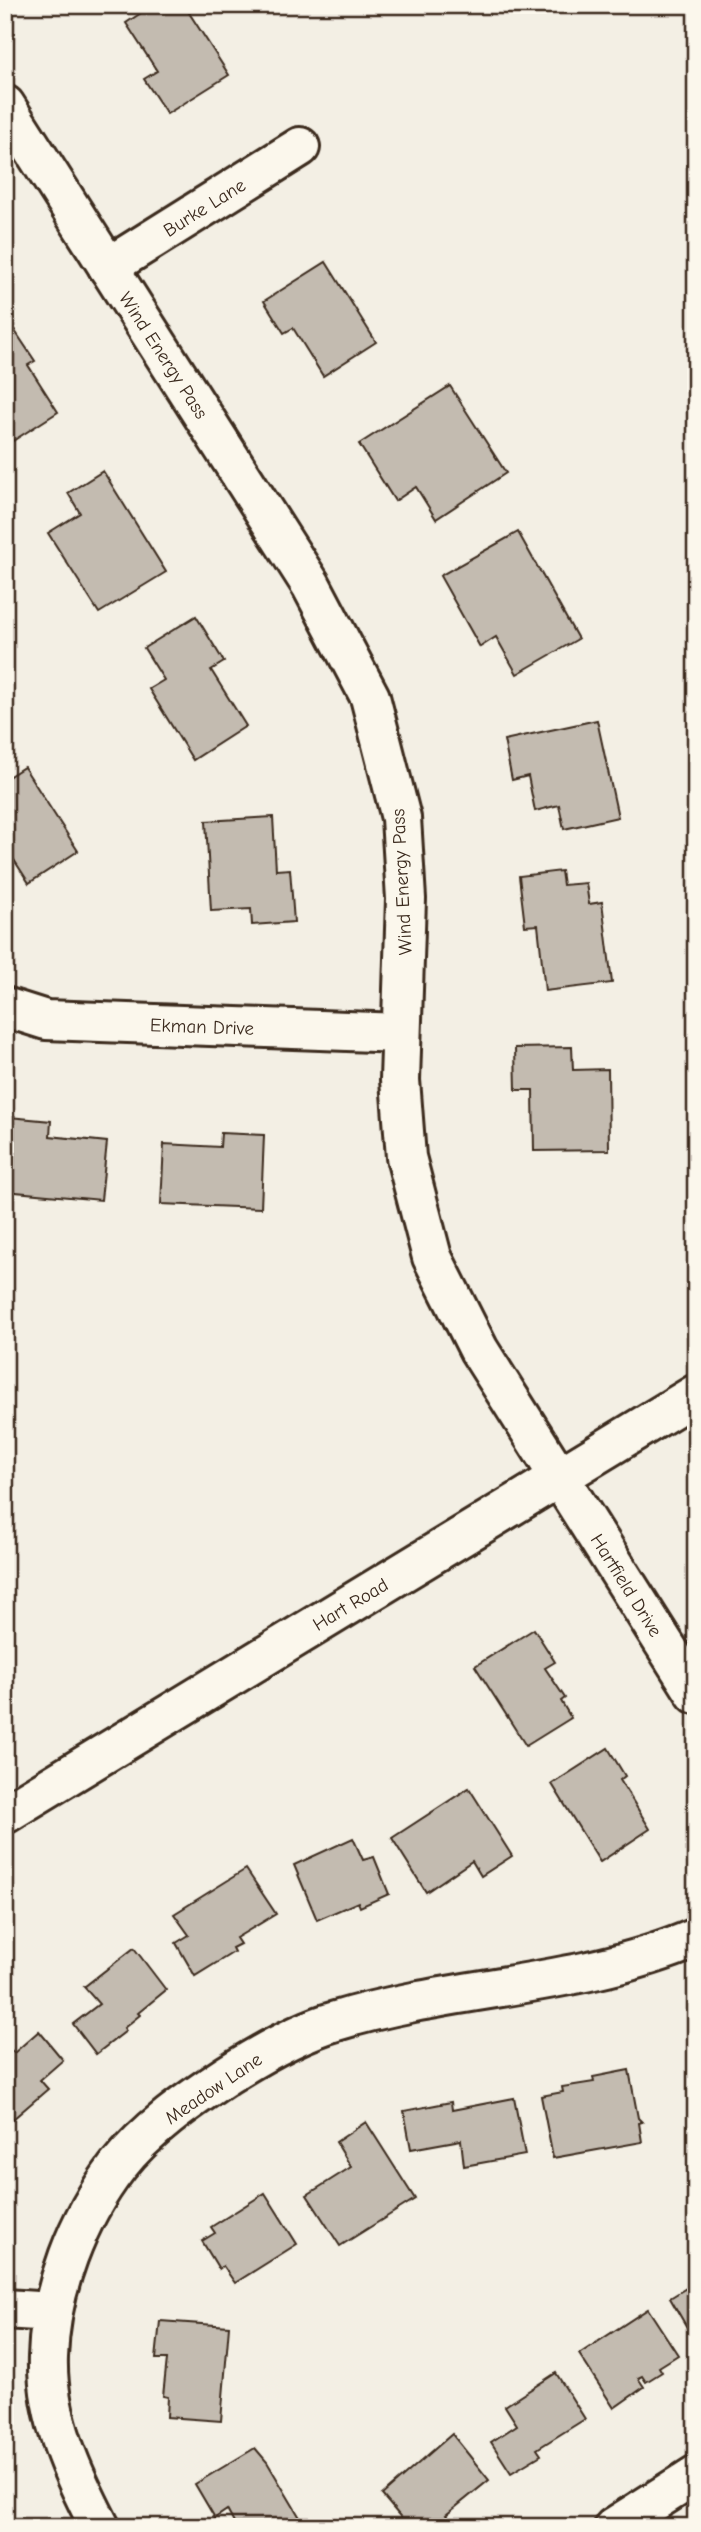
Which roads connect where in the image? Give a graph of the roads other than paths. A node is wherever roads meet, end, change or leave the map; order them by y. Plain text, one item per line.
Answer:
1 (5, 105) edge
2 (300, 147) dead end
3 (108, 267) junction
4 (5, 1007) edge
5 (401, 1033) junction
6 (696, 1394) edge
7 (558, 1476) junction
8 (696, 1694) edge
9 (5, 1814) edge
10 (696, 1938) edge
11 (5, 2309) edge
12 (52, 2312) junction
13 (696, 2475) edge
14 (100, 2527) edge
15 (614, 2527) edge

1 - 3 street, Wind Energy Pass
2 - 3 street, Burke Lane
3 - 5 street, Wind Energy Pass
4 - 5 street, Ekman Drive
5 - 7 street, Wind Energy Pass
6 - 7 street, Hart Road
7 - 8 street, Hartfield Drive
7 - 9 street, Hart Road
10 - 12 street, Meadow Lane
11 - 12 street
12 - 14 street, Meadow Lane
13 - 15 street

